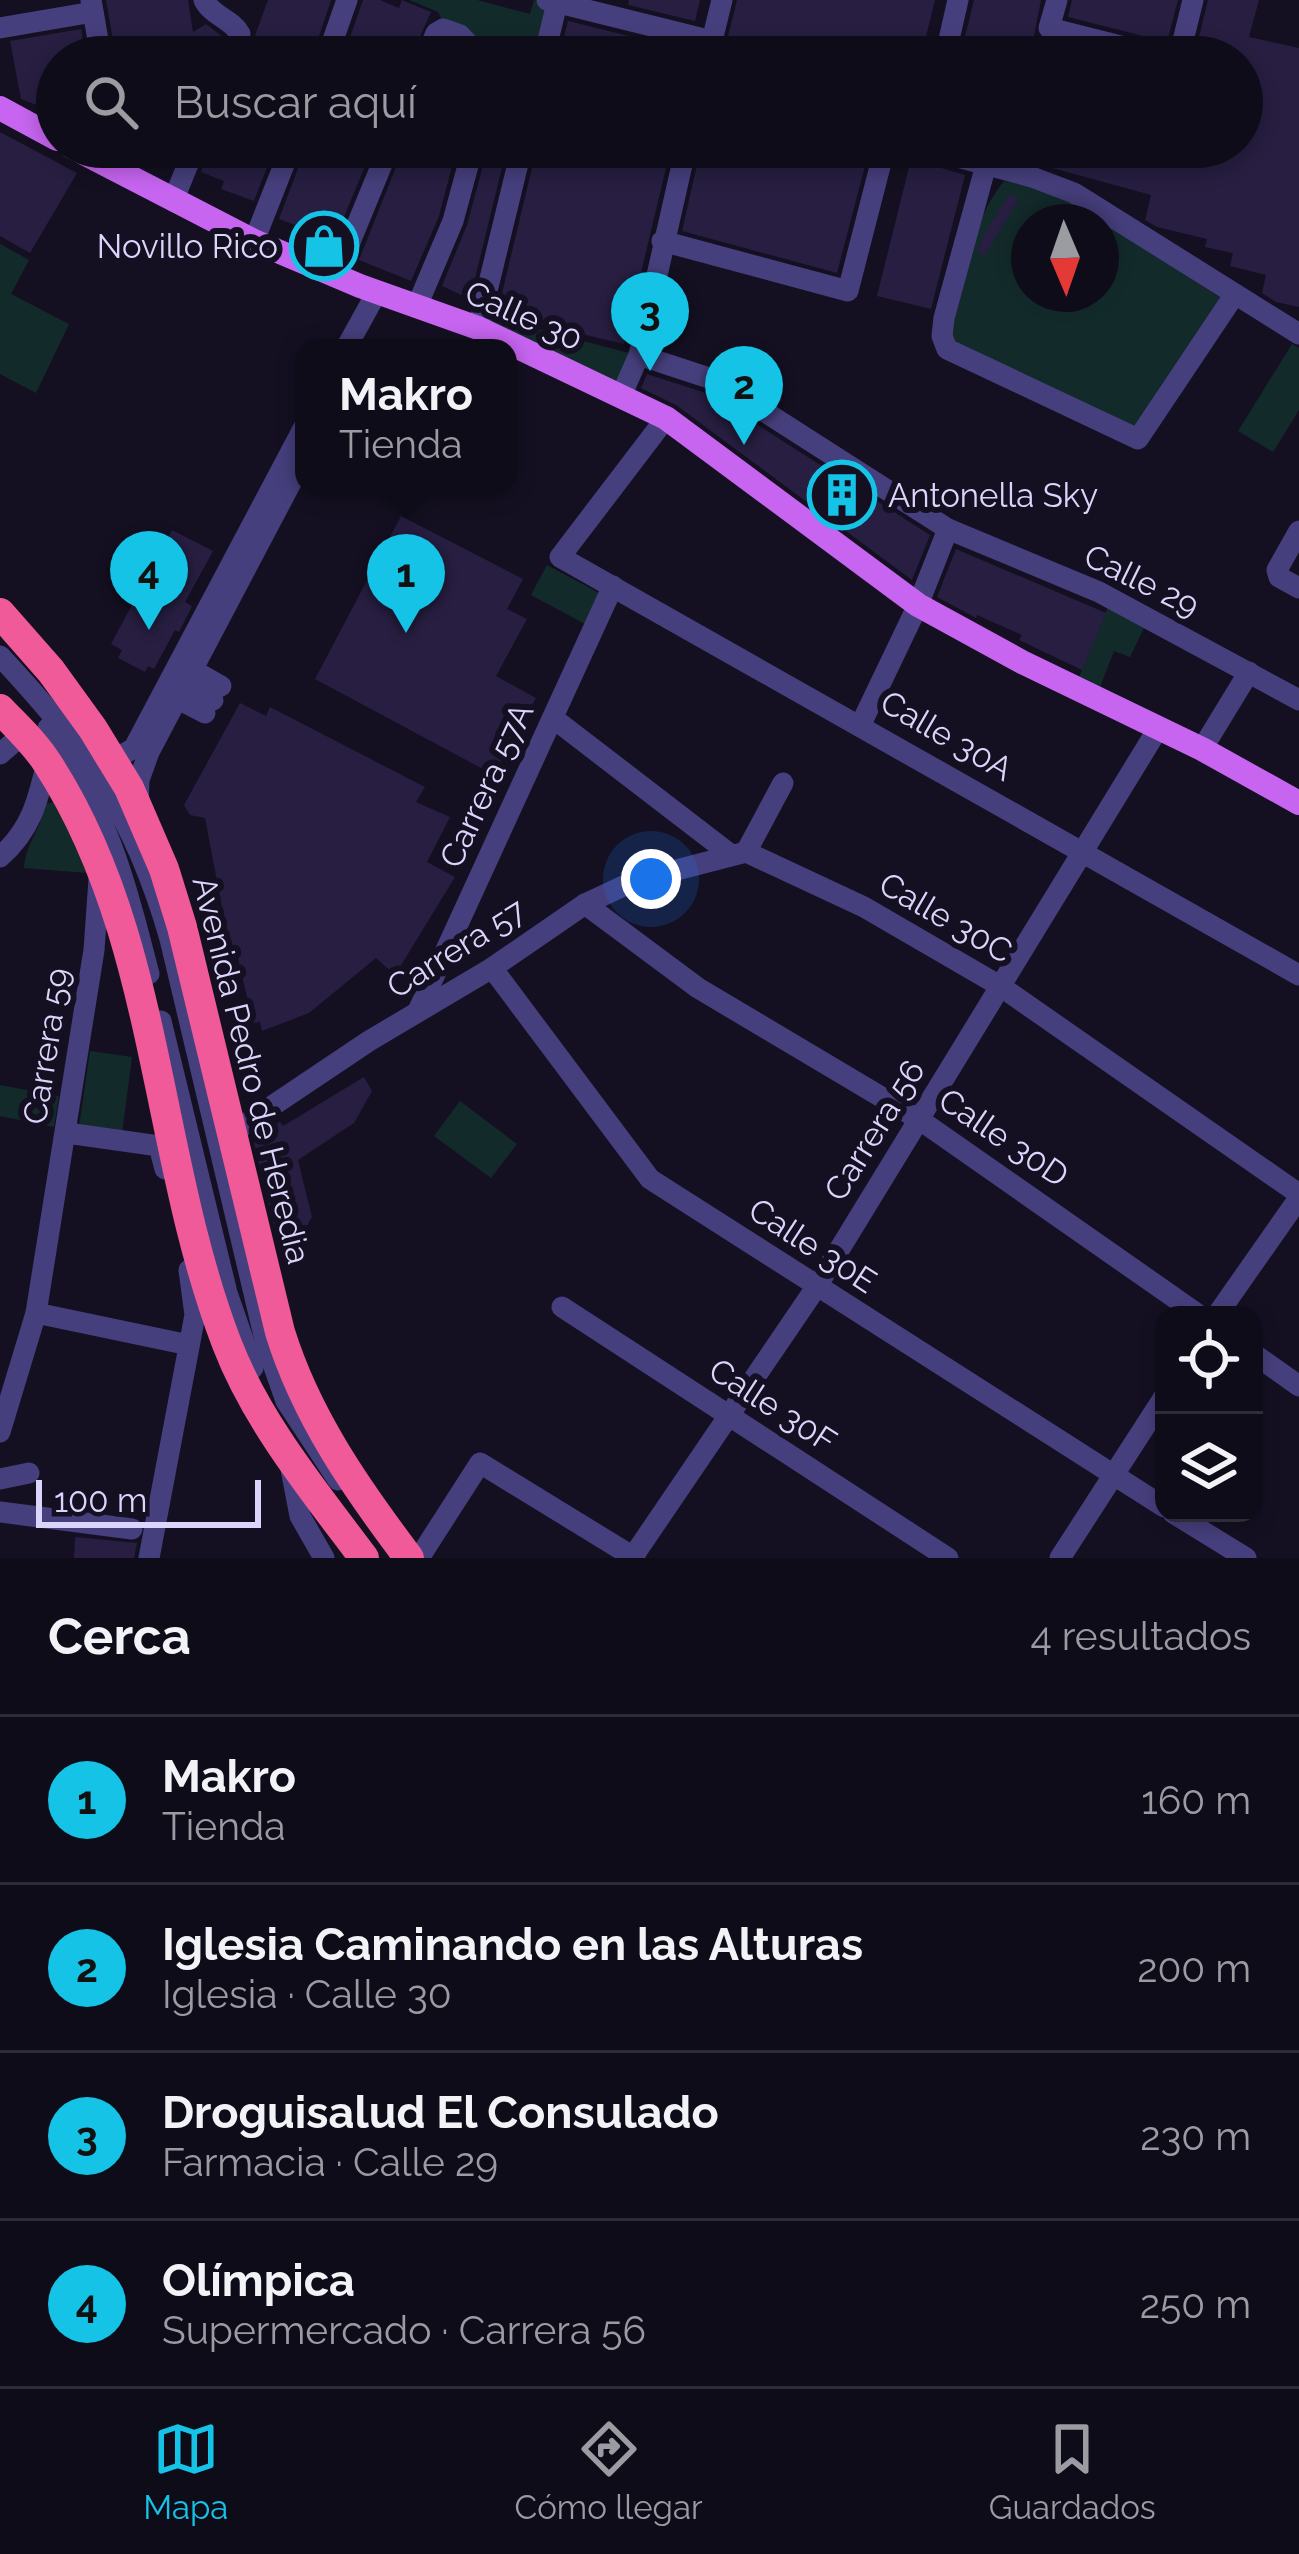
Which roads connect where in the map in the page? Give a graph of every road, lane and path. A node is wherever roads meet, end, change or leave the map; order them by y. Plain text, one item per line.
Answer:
1 (204, 0) edge
2 (347, 0) edge
3 (722, 0) edge
4 (958, 0) edge
5 (1057, 0) edge
6 (1193, 0) edge
7 (552, 2) edge
8 (93, 6) edge
9 (0, 28) edge
10 (97, 36) edge
11 (240, 36) edge
12 (334, 36) edge
13 (435, 36) edge
14 (461, 36) edge
15 (547, 36) edge
16 (666, 36) edge
17 (713, 36) edge
18 (950, 36) edge
19 (1081, 36) edge
20 (1184, 36) edge
21 (0, 108) edge
22 (36, 128) edge
23 (128, 168) edge
24 (186, 168) edge
25 (283, 168) edge
26 (381, 168) edge
27 (467, 168) edge
28 (517, 168) edge
29 (681, 168) edge
30 (880, 168) edge
31 (985, 168) edge
32 (997, 168) edge
33 (173, 201) junction
34 (254, 241) junction
35 (662, 241) junction
36 (337, 276) junction
37 (383, 294) junction
38 (1234, 294) junction
39 (418, 306) junction
40 (478, 328) junction
41 (1299, 334) edge
42 (352, 339) edge
43 (366, 339) edge
44 (501, 339) edge
45 (517, 347) edge
46 (639, 355) junction
47 (621, 396) junction
48 (666, 418) junction
49 (295, 444) edge
50 (295, 475) edge
51 (948, 529) junction
52 (1299, 531) edge
53 (1289, 583) edge
54 (614, 586) junction
55 (918, 605) junction
56 (0, 613) edge
57 (1249, 672) junction
58 (185, 685) junction
59 (8, 696) edge
60 (1299, 700) edge
61 (553, 718) junction
62 (861, 724) junction
63 (1160, 727) junction
64 (1202, 749) junction
65 (110, 757) junction
66 (783, 783) dead end
67 (51, 795) junction
68 (1299, 803) edge
69 (138, 806) junction
70 (1086, 852) junction
71 (738, 853) junction
72 (0, 857) edge
73 (100, 862) junction
74 (585, 904) junction
75 (124, 937) junction
76 (94, 950) junction
77 (492, 968) junction
78 (1299, 975) edge
79 (1000, 986) junction
80 (418, 1011) junction
81 (920, 1120) junction
82 (67, 1133) junction
83 (232, 1133) junction
84 (1299, 1196) edge
85 (817, 1286) junction
86 (1186, 1306) edge
87 (1223, 1306) edge
88 (562, 1307) dead end
89 (36, 1313) junction
90 (189, 1345) junction
91 (1263, 1360) edge
92 (1299, 1386) edge
93 (1155, 1411) edge
94 (728, 1414) junction
95 (0, 1432) edge
96 (287, 1451) junction
97 (29, 1473) dead end
98 (1113, 1476) junction
99 (0, 1479) edge
100 (1155, 1502) edge
101 (0, 1512) edge
102 (1188, 1522) edge
103 (131, 1529) dead end
104 (149, 1558) edge
105 (324, 1558) edge
106 (364, 1558) edge
107 (379, 1558) edge
108 (395, 1558) edge
109 (409, 1558) edge
110 (419, 1558) edge
111 (633, 1558) edge
112 (948, 1558) edge
113 (1060, 1558) edge
114 (1246, 1558) edge

1 - 11 street
2 - 12 street
3 - 17 street
4 - 18 street
5 - 19 street
6 - 20 street
7 - 15 street
7 - 16 street
8 - 9 street
8 - 10 street
13 - 14 street
21 - 22 main road
23 - 33 main road, Calle 30
24 - 33 street
25 - 34 street
26 - 36 street
27 - 39 street
28 - 40 street
29 - 35 street
30 - 35 street
31 - 38 street
32 - 38 street
33 - 34 main road, Calle 30
34 - 36 main road, Calle 30
35 - 46 street
36 - 37 main road, Calle 30
37 - 39 main road, Calle 30
37 - 42 street
37 - 43 street
38 - 41 street
39 - 40 main road, Calle 30
40 - 44 main road, Calle 30
45 - 47 main road, Calle 30
46 - 47 street
46 - 51 street, Calle 29
47 - 48 main road, Calle 30
48 - 54 street, Calle 30A
48 - 55 main road, Calle 30
49 - 65 street
50 - 58 street
51 - 55 street
51 - 57 street, Calle 29
52 - 53 street
54 - 61 street, Carrera 57A
54 - 62 street, Calle 30A
55 - 62 street
55 - 63 main road, Calle 30
56 - 59 highway, Avenida Pedro de Heredia
57 - 60 street, Calle 29
57 - 64 street
58 - 58 street
58 - 69 street
59 - 65 highway, Avenida Pedro de Heredia
59 - 67 highway, Avenida Pedro de Heredia
59 - 107 street
59 - 108 street
61 - 71 street, Calle 30C
61 - 80 street, Carrera 57A
62 - 70 street, Calle 30A
63 - 64 main road, Calle 30
63 - 70 street, Carrera 56
64 - 68 main road, Calle 30
65 - 69 highway, Avenida Pedro de Heredia
66 - 71 street
67 - 72 street
67 - 73 highway, Avenida Pedro de Heredia
69 - 83 highway, Avenida Pedro de Heredia
70 - 78 street, Calle 30A
70 - 79 street, Carrera 56
71 - 74 street, Carrera 57
71 - 79 street, Calle 30C
73 - 75 highway, Avenida Pedro de Heredia
73 - 76 street, Carrera 59
74 - 77 street, Carrera 57
74 - 81 street, Calle 30D
75 - 76 street, Carrera 59
75 - 96 highway, Avenida Pedro de Heredia
76 - 82 street, Carrera 59
77 - 80 street, Carrera 57
77 - 85 street, Calle 30E
79 - 81 street, Carrera 56
79 - 84 street, Calle 30C
80 - 83 street, Carrera 57
81 - 85 street, Carrera 56
81 - 86 street, Calle 30D
82 - 89 street, Carrera 59
82 - 90 street
83 - 109 highway, Avenida Pedro de Heredia
84 - 87 street
85 - 94 street, Carrera 56
85 - 98 street, Calle 30E
88 - 94 street, Calle 30F
89 - 90 street
89 - 95 street, Carrera 59
90 - 104 street
91 - 92 street
93 - 98 street
94 - 111 street, Carrera 56
94 - 112 street, Calle 30F
96 - 105 street
96 - 106 highway, Avenida Pedro de Heredia
97 - 99 street
98 - 100 street, Calle 30E
98 - 113 street
101 - 103 street
102 - 114 street
110 - 111 street

